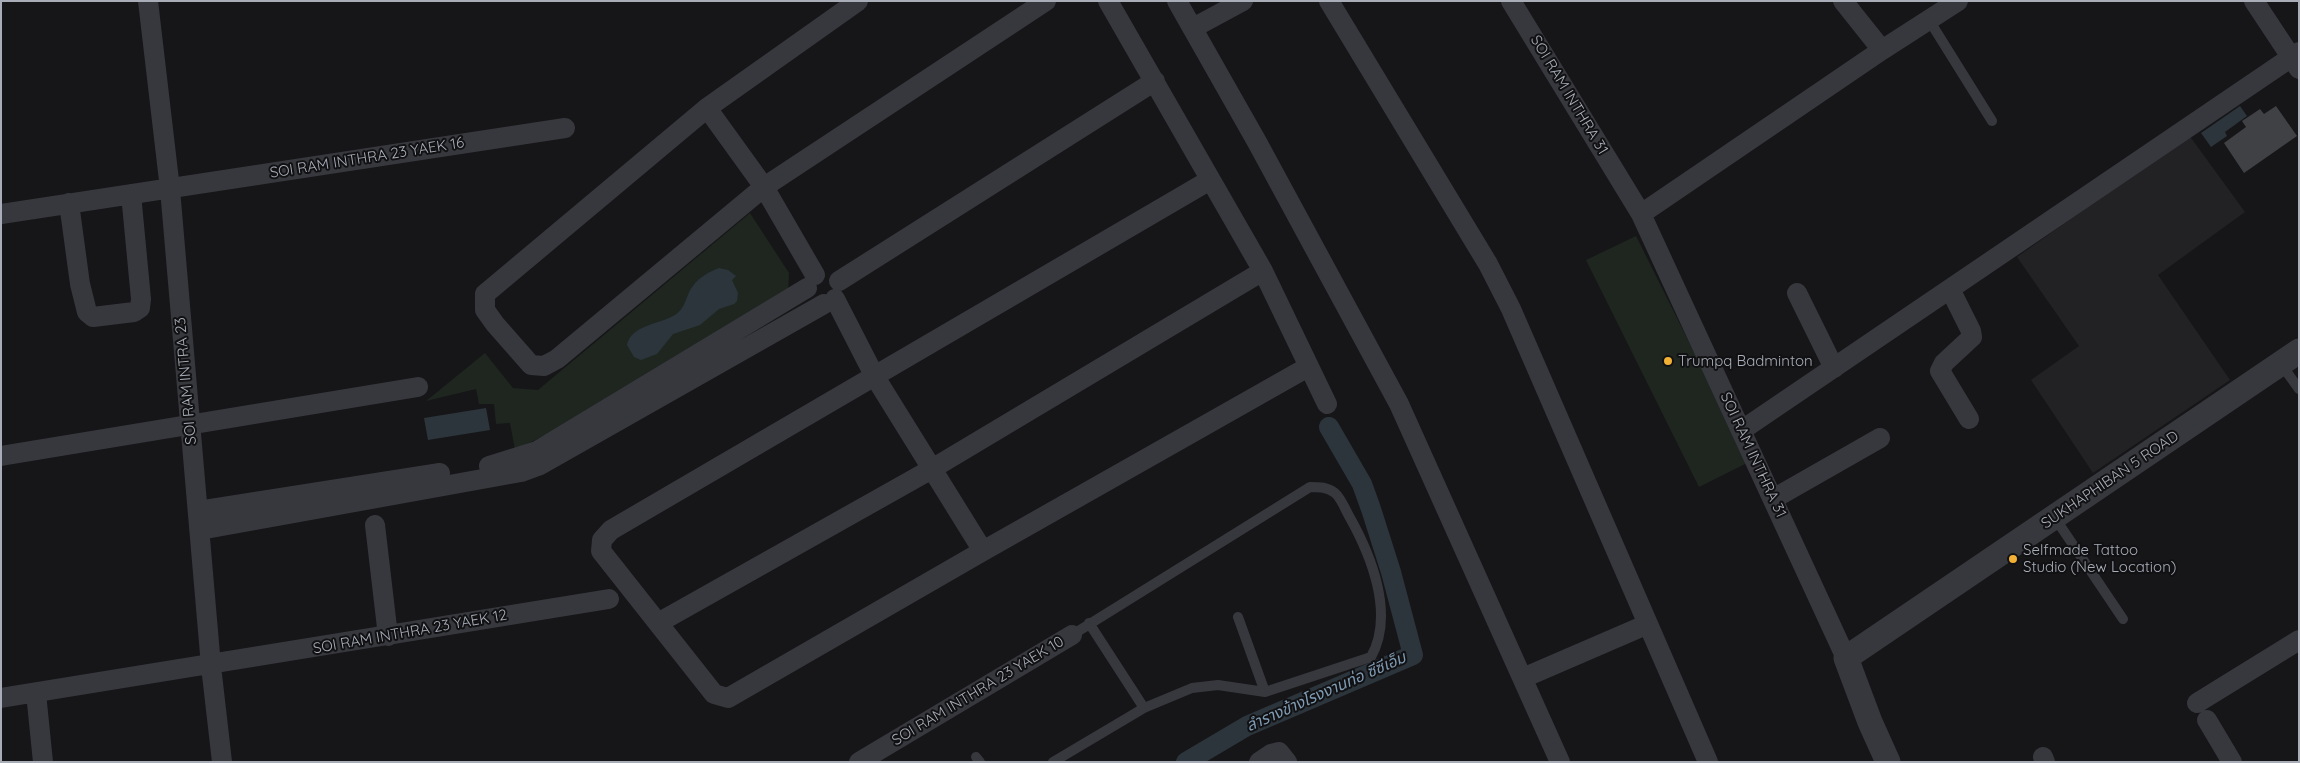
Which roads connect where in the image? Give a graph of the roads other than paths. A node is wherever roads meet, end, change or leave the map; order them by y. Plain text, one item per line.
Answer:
1 (148, 1) edge
2 (858, 1) edge
3 (1046, 1) edge
4 (1108, 1) edge
5 (1176, 1) edge
6 (1243, 1) edge
7 (1329, 1) edge
8 (1843, 1) edge
9 (1958, 1) edge
10 (2254, 1) edge
11 (1519, 4) edge
12 (1929, 20) junction
13 (1193, 28) junction
14 (1882, 50) junction
15 (2296, 59) edge
16 (1155, 81) junction
17 (707, 108) junction
18 (1992, 120) dead end
19 (565, 128) dead end
20 (1210, 180) junction
21 (764, 187) junction
22 (170, 189) junction
23 (131, 194) junction
24 (70, 202) junction
25 (1, 214) edge
26 (1641, 214) junction
27 (1263, 271) junction
28 (811, 282) junction
29 (1950, 289) junction
30 (1797, 294) dead end
31 (833, 295) junction
32 (2290, 357) edge
33 (1308, 367) junction
34 (1834, 368) junction
35 (875, 377) junction
36 (418, 387) dead end
37 (2299, 389) edge
38 (1327, 404) dead end
39 (1969, 418) dead end
40 (190, 425) junction
41 (1742, 430) junction
42 (1880, 438) dead end
43 (1, 456) edge
44 (930, 470) junction
45 (1773, 499) junction
46 (2055, 518) junction
47 (199, 520) junction
48 (375, 525) dead end
49 (983, 551) junction
50 (609, 599) dead end
51 (1238, 618) dead end
52 (2123, 619) dead end
53 (658, 623) junction
54 (1089, 623) junction
55 (1648, 624) junction
56 (1072, 635) joint
57 (388, 636) junction
58 (2299, 640) edge
59 (1846, 658) junction
60 (211, 666) junction
61 (1523, 678) junction
62 (1265, 692) junction
63 (36, 693) junction
64 (1, 698) edge
65 (1144, 708) junction
66 (2225, 759) edge
67 (43, 762) edge
68 (222, 762) edge
69 (859, 762) edge
70 (1053, 762) edge
71 (1259, 762) edge
72 (1287, 762) edge
73 (1560, 762) edge
74 (1708, 762) edge
75 (1888, 762) edge

1 - 22 street, SOI RAM INTRA 23
2 - 17 street
3 - 21 street
4 - 16 street
5 - 13 street
6 - 13 street
7 - 55 street
8 - 14 street
9 - 12 street
10 - 15 street
11 - 26 street, SOI RAM INTHRA 31
12 - 14 street
12 - 18 lane
13 - 61 street
14 - 26 street
15 - 29 street
16 - 20 street
16 - 31 street
17 - 21 street
17 - 21 street
19 - 22 street, SOI RAM INTHRA 23 YAEK 16
20 - 27 street
20 - 35 street
21 - 28 street
22 - 23 street, SOI RAM INTHRA 23 YAEK 16
22 - 40 street, SOI RAM INTRA 23
23 - 24 street, SOI RAM INTHRA 23 YAEK 16
23 - 24 street
24 - 25 street, SOI RAM INTHRA 23 YAEK 16
26 - 41 street, SOI RAM INTHRA 31
27 - 33 street
27 - 44 street
28 - 31 street
28 - 31 street
28 - 47 street
29 - 34 street
29 - 39 street
30 - 34 street
31 - 35 street
31 - 47 street
32 - 37 lane
32 - 46 street, SUKHAPHIBAN 5 ROAD
33 - 38 street
33 - 49 street
34 - 41 street
35 - 44 street
35 - 53 street
36 - 40 street
40 - 43 street
40 - 47 street, SOI RAM INTRA 23
41 - 45 street, SOI RAM INTHRA 31
42 - 45 street
44 - 49 street
44 - 53 street
45 - 59 street, SOI RAM INTHRA 31
46 - 52 lane
46 - 59 street, SUKHAPHIBAN 5 ROAD
47 - 60 street, SOI RAM INTRA 23
48 - 57 street
49 - 53 street
50 - 57 street, SOI RAM INTHRA 23 YAEK 12
51 - 62 lane
54 - 56 lane
54 - 62 lane
54 - 65 lane
55 - 61 street
55 - 74 street
56 - 69 street, SOI RAM INTHRA 23 YAEK 10
57 - 60 street, SOI RAM INTHRA 23 YAEK 12
58 - 66 street
59 - 75 street, SOI RAM INTHRA 31
60 - 63 street, SOI RAM INTHRA 23 YAEK 12
60 - 68 street, SOI RAM INTRA 23
61 - 73 street
62 - 65 lane
63 - 64 street, SOI RAM INTHRA 23 YAEK 12
63 - 67 street
65 - 70 lane
71 - 72 street

